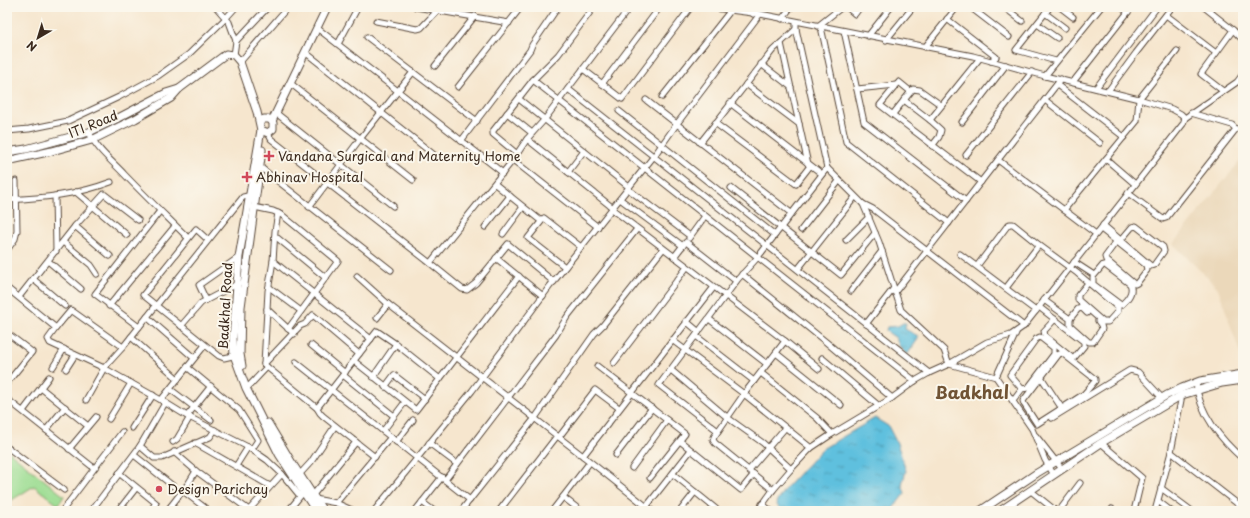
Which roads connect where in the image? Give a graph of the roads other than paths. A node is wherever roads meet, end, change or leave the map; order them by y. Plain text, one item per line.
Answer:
1 (216, 7) edge
2 (236, 7) edge
3 (268, 7) edge
4 (288, 7) edge
5 (327, 7) edge
6 (358, 7) edge
7 (416, 7) edge
8 (522, 7) edge
9 (558, 7) edge
10 (594, 7) edge
11 (630, 7) edge
12 (660, 7) edge
13 (691, 7) edge
14 (707, 7) edge
15 (758, 7) edge
16 (791, 7) edge
17 (842, 7) edge
18 (847, 7) edge
19 (860, 7) edge
20 (891, 7) edge
21 (913, 7) edge
22 (957, 7) edge
23 (970, 7) edge
24 (1004, 7) edge
25 (1050, 7) edge
26 (1060, 7) edge
27 (1101, 7) edge
28 (1121, 7) edge
29 (1132, 7) edge
30 (1157, 7) edge
31 (1172, 7) edge
32 (1204, 7) edge
33 (722, 8) edge
34 (438, 9) edge
35 (731, 10) junction
36 (1128, 12) junction
37 (1045, 13) junction
38 (753, 14) junction
39 (760, 14) junction
40 (1166, 15) junction
41 (476, 16) junction
42 (1073, 17) dead end
43 (226, 18) junction
44 (782, 19) junction
45 (947, 19) junction
46 (1022, 21) dead end
47 (376, 22) dead end
48 (796, 22) junction
49 (509, 23) junction
50 (1037, 24) junction
51 (820, 27) junction
52 (317, 28) junction
53 (1065, 28) dead end
54 (796, 29) junction
55 (1233, 30) junction
56 (844, 31) junction
57 (868, 36) junction
58 (367, 37) dead end
59 (1009, 37) dead end
60 (1057, 38) dead end
61 (886, 40) junction
62 (1243, 40) edge
63 (236, 41) junction
64 (781, 43) junction
65 (338, 44) junction
66 (925, 47) junction
67 (1177, 51) dead end
68 (305, 52) junction
69 (1216, 53) junction
70 (230, 55) junction
71 (980, 58) junction
72 (992, 61) junction
73 (1056, 61) junction
74 (240, 62) junction
75 (761, 64) junction
76 (1006, 65) junction
77 (435, 66) dead end
78 (583, 70) junction
79 (413, 72) junction
80 (1032, 72) junction
81 (1243, 74) edge
82 (1045, 76) junction
83 (1061, 79) junction
84 (533, 80) junction
85 (1073, 82) junction
86 (290, 83) junction
87 (602, 84) junction
88 (746, 84) junction
89 (896, 85) junction
90 (1057, 85) junction
91 (458, 87) dead end
92 (791, 87) junction
93 (1096, 88) junction
94 (179, 89) junction
95 (568, 89) junction
96 (857, 89) junction
97 (397, 90) junction
98 (910, 91) junction
99 (1108, 91) junction
100 (1223, 91) junction
101 (662, 96) dead end
102 (519, 99) junction
103 (1139, 99) junction
104 (560, 100) junction
105 (646, 100) dead end
106 (904, 100) junction
107 (1045, 100) junction
108 (730, 103) junction
109 (941, 106) junction
110 (619, 111) dead end
111 (380, 112) junction
112 (276, 113) junction
113 (507, 113) junction
114 (1191, 113) junction
115 (893, 114) junction
116 (1184, 118) junction
117 (544, 119) junction
118 (930, 120) junction
119 (272, 121) junction
120 (477, 121) junction
121 (260, 122) junction
122 (962, 122) dead end
123 (715, 123) junction
124 (799, 124) junction
125 (676, 125) junction
126 (7, 132) edge
127 (89, 132) junction
128 (265, 132) junction
129 (532, 133) junction
130 (1124, 137) junction
131 (360, 139) junction
132 (527, 139) junction
133 (92, 140) junction
134 (461, 141) junction
135 (700, 143) junction
136 (1100, 143) dead end
137 (662, 146) junction
138 (932, 146) junction
139 (584, 151) junction
140 (7, 152) edge
141 (433, 154) dead end
142 (517, 154) junction
143 (966, 154) dead end
144 (654, 156) junction
145 (1106, 159) junction
146 (513, 160) junction
147 (998, 160) junction
148 (7, 161) edge
149 (341, 165) junction
150 (809, 165) junction
151 (260, 167) junction
152 (644, 168) junction
153 (827, 168) junction
154 (568, 172) junction
155 (503, 173) junction
156 (822, 174) junction
157 (413, 180) dead end
158 (16, 181) dead end
159 (839, 181) junction
160 (111, 182) dead end
161 (981, 182) junction
162 (327, 184) junction
163 (495, 184) junction
164 (1135, 184) junction
165 (96, 187) junction
166 (628, 188) junction
167 (731, 188) dead end
168 (76, 192) junction
169 (1128, 193) junction
170 (104, 194) junction
171 (253, 195) junction
172 (55, 196) junction
173 (510, 196) junction
174 (855, 197) junction
175 (17, 199) junction
176 (7, 200) edge
177 (620, 200) junction
178 (966, 201) junction
179 (863, 204) junction
180 (393, 206) dead end
181 (92, 207) junction
182 (254, 207) junction
183 (309, 207) junction
184 (523, 207) junction
185 (612, 208) junction
186 (1064, 210) junction
187 (160, 211) junction
188 (278, 213) junction
189 (791, 213) junction
190 (705, 216) junction
191 (869, 217) junction
192 (138, 220) dead end
193 (541, 222) junction
194 (949, 223) junction
195 (76, 226) junction
196 (175, 226) junction
197 (485, 227) dead end
198 (598, 227) junction
199 (780, 227) junction
200 (1102, 227) junction
201 (637, 229) junction
202 (801, 230) dead end
203 (875, 233) junction
204 (503, 234) dead end
205 (1096, 234) junction
206 (127, 235) dead end
207 (775, 235) junction
208 (275, 236) junction
209 (690, 236) junction
210 (188, 238) junction
211 (208, 240) junction
212 (846, 240) dead end
213 (1119, 241) junction
214 (63, 242) junction
215 (684, 244) junction
216 (768, 245) junction
217 (1039, 245) junction
218 (581, 247) junction
219 (663, 249) junction
220 (7, 250) edge
221 (56, 251) junction
222 (927, 251) junction
223 (812, 252) junction
224 (882, 252) junction
225 (960, 254) dead end
226 (110, 256) dead end
227 (239, 257) junction
228 (674, 257) junction
229 (758, 257) junction
230 (496, 258) junction
231 (48, 261) junction
232 (273, 261) junction
233 (1074, 262) junction
234 (430, 263) junction
235 (977, 266) junction
236 (565, 267) junction
237 (687, 267) junction
238 (1069, 268) junction
239 (798, 269) junction
240 (391, 270) dead end
241 (97, 274) dead end
242 (742, 274) junction
243 (1094, 275) junction
244 (357, 276) dead end
245 (519, 276) junction
246 (326, 278) junction
247 (33, 279) junction
248 (245, 280) junction
249 (736, 281) junction
250 (554, 282) junction
251 (238, 283) junction
252 (1088, 283) junction
253 (714, 286) junction
254 (269, 287) junction
255 (7, 288) edge
256 (1006, 288) junction
257 (81, 289) dead end
258 (89, 290) dead end
259 (894, 290) junction
260 (851, 291) dead end
261 (95, 294) junction
262 (314, 294) junction
263 (543, 296) junction
264 (19, 297) junction
265 (726, 297) junction
266 (206, 300) junction
267 (1044, 300) junction
268 (388, 304) junction
269 (156, 305) junction
270 (64, 306) dead end
271 (109, 306) junction
272 (267, 309) junction
273 (1038, 309) junction
274 (301, 311) junction
275 (147, 317) junction
276 (377, 318) dead end
277 (709, 319) junction
278 (1055, 319) junction
279 (1070, 319) junction
280 (686, 321) junction
281 (866, 324) junction
282 (181, 326) junction
283 (1024, 326) junction
284 (139, 327) junction
285 (56, 328) junction
286 (288, 329) junction
287 (1016, 332) junction
288 (7, 333) edge
289 (294, 334) junction
290 (697, 334) junction
291 (131, 337) junction
292 (371, 339) junction
293 (672, 340) junction
294 (785, 341) junction
295 (311, 344) dead end
296 (396, 344) junction
297 (205, 345) junction
298 (123, 347) junction
299 (64, 349) junction
300 (685, 351) junction
301 (776, 353) junction
302 (74, 354) junction
303 (360, 354) junction
304 (237, 355) junction
305 (456, 357) junction
306 (194, 358) junction
307 (822, 358) dead end
308 (354, 361) junction
309 (296, 362) dead end
310 (614, 363) dead end
311 (767, 364) junction
312 (950, 364) junction
313 (266, 365) junction
314 (597, 366) dead end
315 (53, 367) dead end
316 (187, 367) junction
317 (104, 368) junction
318 (66, 369) dead end
319 (819, 369) dead end
320 (671, 370) junction
321 (760, 373) junction
322 (929, 373) junction
323 (344, 374) junction
324 (1243, 374) edge
325 (49, 377) dead end
326 (373, 377) junction
327 (482, 377) junction
328 (996, 377) junction
329 (1041, 377) junction
330 (178, 379) junction
331 (440, 379) junction
332 (1243, 380) edge
333 (754, 381) junction
334 (915, 382) junction
335 (7, 383) edge
336 (131, 383) junction
337 (211, 386) junction
338 (249, 386) junction
339 (1196, 386) junction
340 (385, 387) junction
341 (41, 388) junction
342 (170, 389) junction
343 (1022, 389) junction
344 (331, 390) junction
345 (631, 393) junction
346 (744, 394) junction
347 (1182, 395) junction
348 (153, 396) junction
349 (7, 398) edge
350 (508, 398) junction
351 (892, 398) junction
352 (1162, 398) junction
353 (425, 399) junction
354 (86, 400) dead end
355 (163, 401) junction
356 (1013, 401) junction
357 (405, 402) junction
358 (841, 405) dead end
359 (879, 406) junction
360 (65, 407) junction
361 (194, 407) junction
362 (317, 408) junction
363 (619, 408) junction
364 (652, 408) junction
365 (1063, 410) junction
366 (23, 411) junction
367 (394, 416) junction
368 (96, 417) dead end
369 (188, 417) junction
370 (535, 418) junction
371 (728, 418) junction
372 (109, 419) dead end
373 (211, 420) dead end
374 (413, 420) dead end
375 (668, 420) junction
376 (88, 426) junction
377 (335, 426) junction
378 (132, 428) dead end
379 (785, 428) junction
380 (1032, 429) junction
381 (46, 430) junction
382 (215, 430) junction
383 (383, 431) junction
384 (718, 431) junction
385 (122, 432) dead end
386 (832, 434) junction
387 (1035, 435) junction
388 (558, 436) junction
389 (391, 437) junction
390 (680, 441) junction
391 (173, 442) dead end
392 (356, 442) junction
393 (396, 442) junction
394 (195, 443) junction
395 (429, 443) junction
396 (1102, 443) junction
397 (140, 446) junction
398 (7, 447) edge
399 (250, 448) junction
400 (768, 448) junction
401 (811, 448) junction
402 (69, 449) junction
403 (691, 450) junction
404 (174, 452) junction
405 (1171, 452) junction
406 (134, 455) junction
407 (616, 455) dead end
408 (583, 456) junction
409 (375, 457) junction
410 (417, 458) junction
411 (1243, 459) edge
412 (1057, 461) junction
413 (590, 462) junction
414 (457, 464) junction
415 (236, 466) junction
416 (1048, 467) junction
417 (94, 468) junction
418 (632, 468) dead end
419 (791, 469) junction
420 (1062, 469) junction
421 (749, 470) junction
422 (196, 471) junction
423 (119, 473) junction
424 (282, 474) junction
425 (672, 474) junction
426 (754, 474) junction
427 (299, 475) junction
428 (1054, 475) junction
429 (650, 478) dead end
430 (444, 479) junction
431 (1080, 483) dead end
432 (173, 486) dead end
433 (270, 486) junction
434 (136, 488) junction
435 (1161, 488) junction
436 (64, 490) dead end
437 (773, 490) junction
438 (183, 491) junction
439 (1031, 491) junction
440 (303, 492) junction
441 (695, 492) junction
442 (314, 497) junction
443 (563, 497) junction
444 (470, 500) junction
445 (1158, 501) junction
446 (422, 502) junction
447 (336, 503) junction
448 (762, 504) junction
449 (171, 506) junction
450 (646, 507) junction
451 (1243, 508) edge
452 (62, 511) edge
453 (91, 511) edge
454 (118, 511) edge
455 (150, 511) edge
456 (167, 511) edge
457 (177, 511) edge
458 (209, 511) edge
459 (249, 511) edge
460 (288, 511) edge
461 (316, 511) edge
462 (323, 511) edge
463 (354, 511) edge
464 (374, 511) edge
465 (415, 511) edge
466 (434, 511) edge
467 (461, 511) edge
468 (499, 511) edge
469 (552, 511) edge
470 (581, 511) edge
471 (652, 511) edge
472 (680, 511) edge
473 (716, 511) edge
474 (758, 511) edge
475 (771, 511) edge
476 (980, 511) edge
477 (1000, 511) edge
478 (1058, 511) edge
479 (1134, 511) edge
480 (1155, 511) edge
481 (1172, 511) edge
482 (1192, 511) edge

1 - 43 street
2 - 43 street
3 - 63 street
4 - 74 street
5 - 52 street
6 - 65 street
7 - 34 street
8 - 49 street
9 - 120 street
10 - 84 street
11 - 78 street
12 - 87 street
13 - 87 street
14 - 33 street
15 - 38 street
16 - 44 street
17 - 51 street
18 - 19 street
20 - 57 street
21 - 61 street
22 - 45 street
23 - 59 street
24 - 46 street
25 - 37 street
26 - 42 street
27 - 73 street
28 - 36 street
29 - 36 street
30 - 93 street
31 - 40 street
32 - 55 street
33 - 35 street
34 - 41 street
34 - 47 street
35 - 38 street
35 - 101 street
36 - 85 street
37 - 50 street
37 - 53 street
38 - 39 street
39 - 44 street
39 - 125 street
40 - 69 street
40 - 99 street
41 - 49 street
41 - 77 street
43 - 63 street
43 - 126 street
44 - 48 street
45 - 66 street
45 - 72 street
48 - 51 street
48 - 54 street
49 - 91 street
50 - 60 street
50 - 73 street
51 - 56 street
51 - 194 street
52 - 65 street
52 - 68 street
54 - 64 street
54 - 153 street
55 - 62 street
55 - 69 street
56 - 57 street
56 - 96 street
57 - 61 street
58 - 79 street
61 - 66 street
63 - 70 street
64 - 75 street
64 - 92 street
65 - 97 street
66 - 71 street
67 - 103 street
68 - 86 street
68 - 111 street
69 - 100 street
70 - 74 street
70 - 94 street, ITI Road
71 - 72 street
71 - 109 street
72 - 76 street
73 - 82 street
74 - 121 street
75 - 88 street
75 - 92 street
76 - 80 street
76 - 122 street
78 - 87 street
78 - 95 street
79 - 97 street
79 - 120 street
80 - 82 street
80 - 143 street
81 - 100 street
82 - 83 street
83 - 85 street
83 - 90 street
84 - 102 street
84 - 104 street
85 - 93 street
86 - 112 street
86 - 131 street
88 - 108 street
88 - 124 street
89 - 96 street
89 - 98 street
89 - 115 street
90 - 107 street
90 - 130 street
92 - 124 street
93 - 99 street
94 - 127 street, ITI Road
94 - 133 street, ITI Road
95 - 104 street
95 - 144 street
96 - 178 street
97 - 111 street
97 - 134 street
98 - 106 street
98 - 109 street
99 - 103 street
100 - 114 street
102 - 113 street
102 - 117 street
103 - 116 street
103 - 130 street
104 - 117 street
104 - 152 street
105 - 125 street
106 - 115 street
106 - 118 street
107 - 136 street
107 - 147 street
108 - 123 street
108 - 150 street
109 - 118 street
110 - 137 street
111 - 131 street
111 - 141 street
112 - 119 street
112 - 149 street
113 - 129 street
113 - 142 street
114 - 116 street
114 - 169 street
115 - 138 street
116 - 164 street
117 - 129 street
117 - 139 street
118 - 138 street
119 - 121 street
119 - 128 street
120 - 134 street
121 - 128 street
123 - 135 street
123 - 150 street
124 - 150 street
125 - 135 street
125 - 137 street
127 - 133 street
127 - 140 street, ITI Road
128 - 151 street, Badkhal Road
128 - 162 street
128 - 171 street, Badkhal Road
129 - 132 street
130 - 145 street
131 - 149 street
131 - 157 street
132 - 142 street
132 - 154 street
133 - 148 street, ITI Road
133 - 187 street
134 - 155 street
135 - 189 street
137 - 144 street
137 - 207 street
138 - 161 street
139 - 154 street
139 - 166 street
142 - 146 street
144 - 152 street
144 - 216 street
145 - 164 street
145 - 186 street
146 - 155 street
146 - 198 street
147 - 161 street
147 - 186 street
149 - 162 street
149 - 180 street
150 - 156 street
151 - 171 street, Badkhal Road
151 - 183 street
152 - 166 street
152 - 190 street
153 - 156 street
153 - 159 street
154 - 185 street
155 - 163 street
156 - 189 street
158 - 175 street
159 - 174 street
159 - 202 street
160 - 165 street
161 - 178 street
162 - 183 street
162 - 234 street
163 - 173 street
163 - 234 street
164 - 169 street
165 - 168 street
165 - 170 street
166 - 177 street
166 - 209 street
167 - 199 street
168 - 172 street
168 - 181 street
169 - 200 street
170 - 181 street
170 - 192 street
171 - 182 street, Badkhal Road
171 - 211 street
171 - 227 street, Badkhal Road
172 - 175 street
172 - 221 street
173 - 184 street
173 - 197 street
174 - 179 street
174 - 223 street
175 - 176 street
175 - 220 street
177 - 185 street
177 - 215 street
178 - 194 street
179 - 191 street
179 - 222 street
181 - 195 street
181 - 206 street
182 - 188 street
182 - 248 street, Badkhal Road
183 - 240 street
184 - 193 street
184 - 204 street
185 - 198 street
185 - 201 street
186 - 205 street
187 - 196 street
187 - 261 street
188 - 208 street
188 - 246 street
189 - 199 street
190 - 209 street
190 - 229 street
191 - 203 street
191 - 212 street
193 - 218 street
193 - 236 street
194 - 222 street
195 - 214 street
195 - 226 street
196 - 210 street
196 - 271 street
198 - 218 street
199 - 207 street
199 - 223 street
200 - 205 street
200 - 213 street
201 - 219 street
201 - 350 street
203 - 223 street
203 - 224 street
205 - 233 street
207 - 216 street
208 - 232 street
208 - 246 street
209 - 215 street
210 - 211 street
210 - 269 street
211 - 269 street
213 - 213 street
213 - 213 street
214 - 221 street
214 - 241 street
215 - 228 street
215 - 249 street
216 - 229 street
216 - 239 street
217 - 235 street
217 - 238 street
217 - 256 street
218 - 236 street
219 - 228 street
219 - 370 street
221 - 231 street
222 - 259 street
222 - 283 street
223 - 239 street
224 - 259 street
224 - 260 street
225 - 235 street
227 - 251 street, Badkhal Road
227 - 266 street
228 - 237 street
229 - 242 street
229 - 334 street
230 - 234 street
230 - 245 street
230 - 250 street
231 - 247 street
231 - 257 street
232 - 254 street
232 - 262 street
233 - 238 street
233 - 243 street
235 - 256 street
236 - 250 street
237 - 253 street
237 - 310 street
238 - 252 street
238 - 267 street
239 - 281 street
242 - 249 street
242 - 351 street
243 - 243 street
244 - 268 street
245 - 263 street
245 - 305 street
246 - 262 street
247 - 264 street
247 - 270 street
248 - 251 street
248 - 304 street, Badkhal Road
249 - 265 street
250 - 263 street
251 - 266 street
251 - 304 street, Badkhal Road
252 - 252 street
253 - 265 street
253 - 280 street
254 - 272 street
254 - 274 street
255 - 264 street
256 - 273 street
258 - 261 street
259 - 281 street
259 - 312 street
261 - 271 street
262 - 274 street
262 - 292 street
263 - 327 street
264 - 285 street
265 - 277 street
265 - 294 street
266 - 282 street
267 - 273 street
267 - 279 street
268 - 276 street
268 - 305 street
269 - 275 street
269 - 282 street
271 - 284 street
272 - 286 street
272 - 313 street
273 - 278 street
273 - 283 street
274 - 286 street
275 - 284 street
275 - 306 street
277 - 290 street
277 - 311 street
278 - 278 street
279 - 279 street
280 - 290 street
280 - 293 street
281 - 322 street
282 - 297 street
283 - 287 street
284 - 291 street
285 - 298 street
285 - 299 street
286 - 289 street
287 - 312 street
287 - 328 street
288 - 335 street
289 - 303 street
289 - 313 street
290 - 300 street
290 - 333 street
291 - 298 street
291 - 330 street
292 - 296 street
292 - 303 street
293 - 300 street
293 - 345 street
294 - 301 street
294 - 319 street
295 - 323 street
296 - 326 street
296 - 331 street
297 - 304 street
297 - 306 street
298 - 317 street
299 - 302 street
299 - 315 street
300 - 320 street
300 - 346 street
301 - 311 street
301 - 358 street
302 - 317 street
302 - 318 street
303 - 308 street
304 - 338 street, Badkhal Road
304 - 440 street, Badkhal Road
305 - 327 street
305 - 331 street
306 - 316 street
307 - 359 street
308 - 323 street
308 - 326 street
309 - 344 street
311 - 321 street
312 - 322 street
312 - 328 street
313 - 338 street
313 - 362 street
314 - 345 street
316 - 330 street
316 - 337 street
317 - 336 street
317 - 354 street
320 - 371 street
320 - 384 street
321 - 333 street
321 - 386 street
322 - 334 street
323 - 344 street
323 - 367 street
324 - 339 street
325 - 341 street
326 - 340 street
327 - 350 street
327 - 395 street
328 - 356 street
329 - 365 street
329 - 365 street
329 - 365 street
330 - 342 street
331 - 353 street
332 - 339 street
333 - 346 street
334 - 351 street
336 - 348 street
336 - 372 street
337 - 361 street
337 - 399 street
338 - 427 street, Badkhal Road
339 - 347 street
339 - 352 street
339 - 411 street
340 - 353 street
340 - 357 street
341 - 360 street
341 - 366 street
342 - 355 street
342 - 361 street
343 - 343 street
343 - 356 street
344 - 362 street
344 - 383 street
345 - 363 street
345 - 364 street
346 - 371 street
346 - 379 street
347 - 396 street
347 - 405 street
348 - 355 street
348 - 378 street
349 - 366 street
350 - 370 street
350 - 414 street
351 - 359 street
352 - 365 street
352 - 412 street
353 - 357 street
355 - 369 street
355 - 397 street
356 - 380 street
357 - 367 street
359 - 386 street
360 - 376 street
360 - 381 street
361 - 369 street
361 - 373 street
362 - 377 street
363 - 388 street
363 - 408 street
364 - 375 street
364 - 407 street
365 - 380 street
366 - 381 street
367 - 383 street
368 - 376 street
369 - 382 street
369 - 391 street
370 - 388 street
370 - 444 street
371 - 384 street
371 - 400 street
374 - 393 street
375 - 390 street
375 - 418 street
376 - 402 street
377 - 392 street
377 - 427 street
379 - 400 street
379 - 401 street
380 - 387 street
381 - 402 street
382 - 394 street
382 - 399 street
383 - 389 street
384 - 421 street
385 - 417 street
386 - 401 street
387 - 412 street
387 - 416 street
388 - 408 street
388 - 468 street
389 - 393 street
389 - 409 street
390 - 403 street
390 - 429 street
392 - 409 street
392 - 442 street
393 - 410 street
394 - 404 street
394 - 415 street
395 - 410 street
395 - 414 street
396 - 420 street
396 - 479 street
397 - 404 street
397 - 406 street
398 - 436 street
399 - 415 street
399 - 424 street
400 - 419 street
400 - 421 street
401 - 419 street
402 - 417 street
403 - 425 street
403 - 426 street
404 - 422 street
405 - 435 street
405 - 451 street
406 - 423 street
406 - 432 street
408 - 413 street
409 - 447 street
410 - 430 street
410 - 464 street
412 - 416 street
412 - 420 street
413 - 443 street
413 - 450 street
414 - 430 street
415 - 433 street
416 - 428 street
416 - 476 street
417 - 452 street
419 - 437 street
420 - 428 street
421 - 426 street
422 - 438 street
422 - 459 street
423 - 434 street
423 - 453 street
424 - 433 street
424 - 440 street
425 - 441 street
425 - 450 street
426 - 437 street
427 - 440 street, Badkhal Road
428 - 439 street
430 - 444 street
430 - 446 street
431 - 478 street
433 - 459 street
434 - 454 street
434 - 455 street
435 - 445 street
435 - 482 street
437 - 448 street
438 - 449 street
438 - 458 street
439 - 477 street
439 - 478 street
440 - 442 street, Badkhal Road
440 - 460 street
440 - 461 street, Badkhal Road
441 - 472 street
441 - 473 street
442 - 447 street
442 - 462 street, Badkhal Road
443 - 469 street
443 - 470 street
444 - 467 street
445 - 480 street
445 - 481 street
446 - 465 street
446 - 466 street
447 - 463 street
448 - 474 street
448 - 475 street
449 - 456 street
449 - 457 street
450 - 471 street

